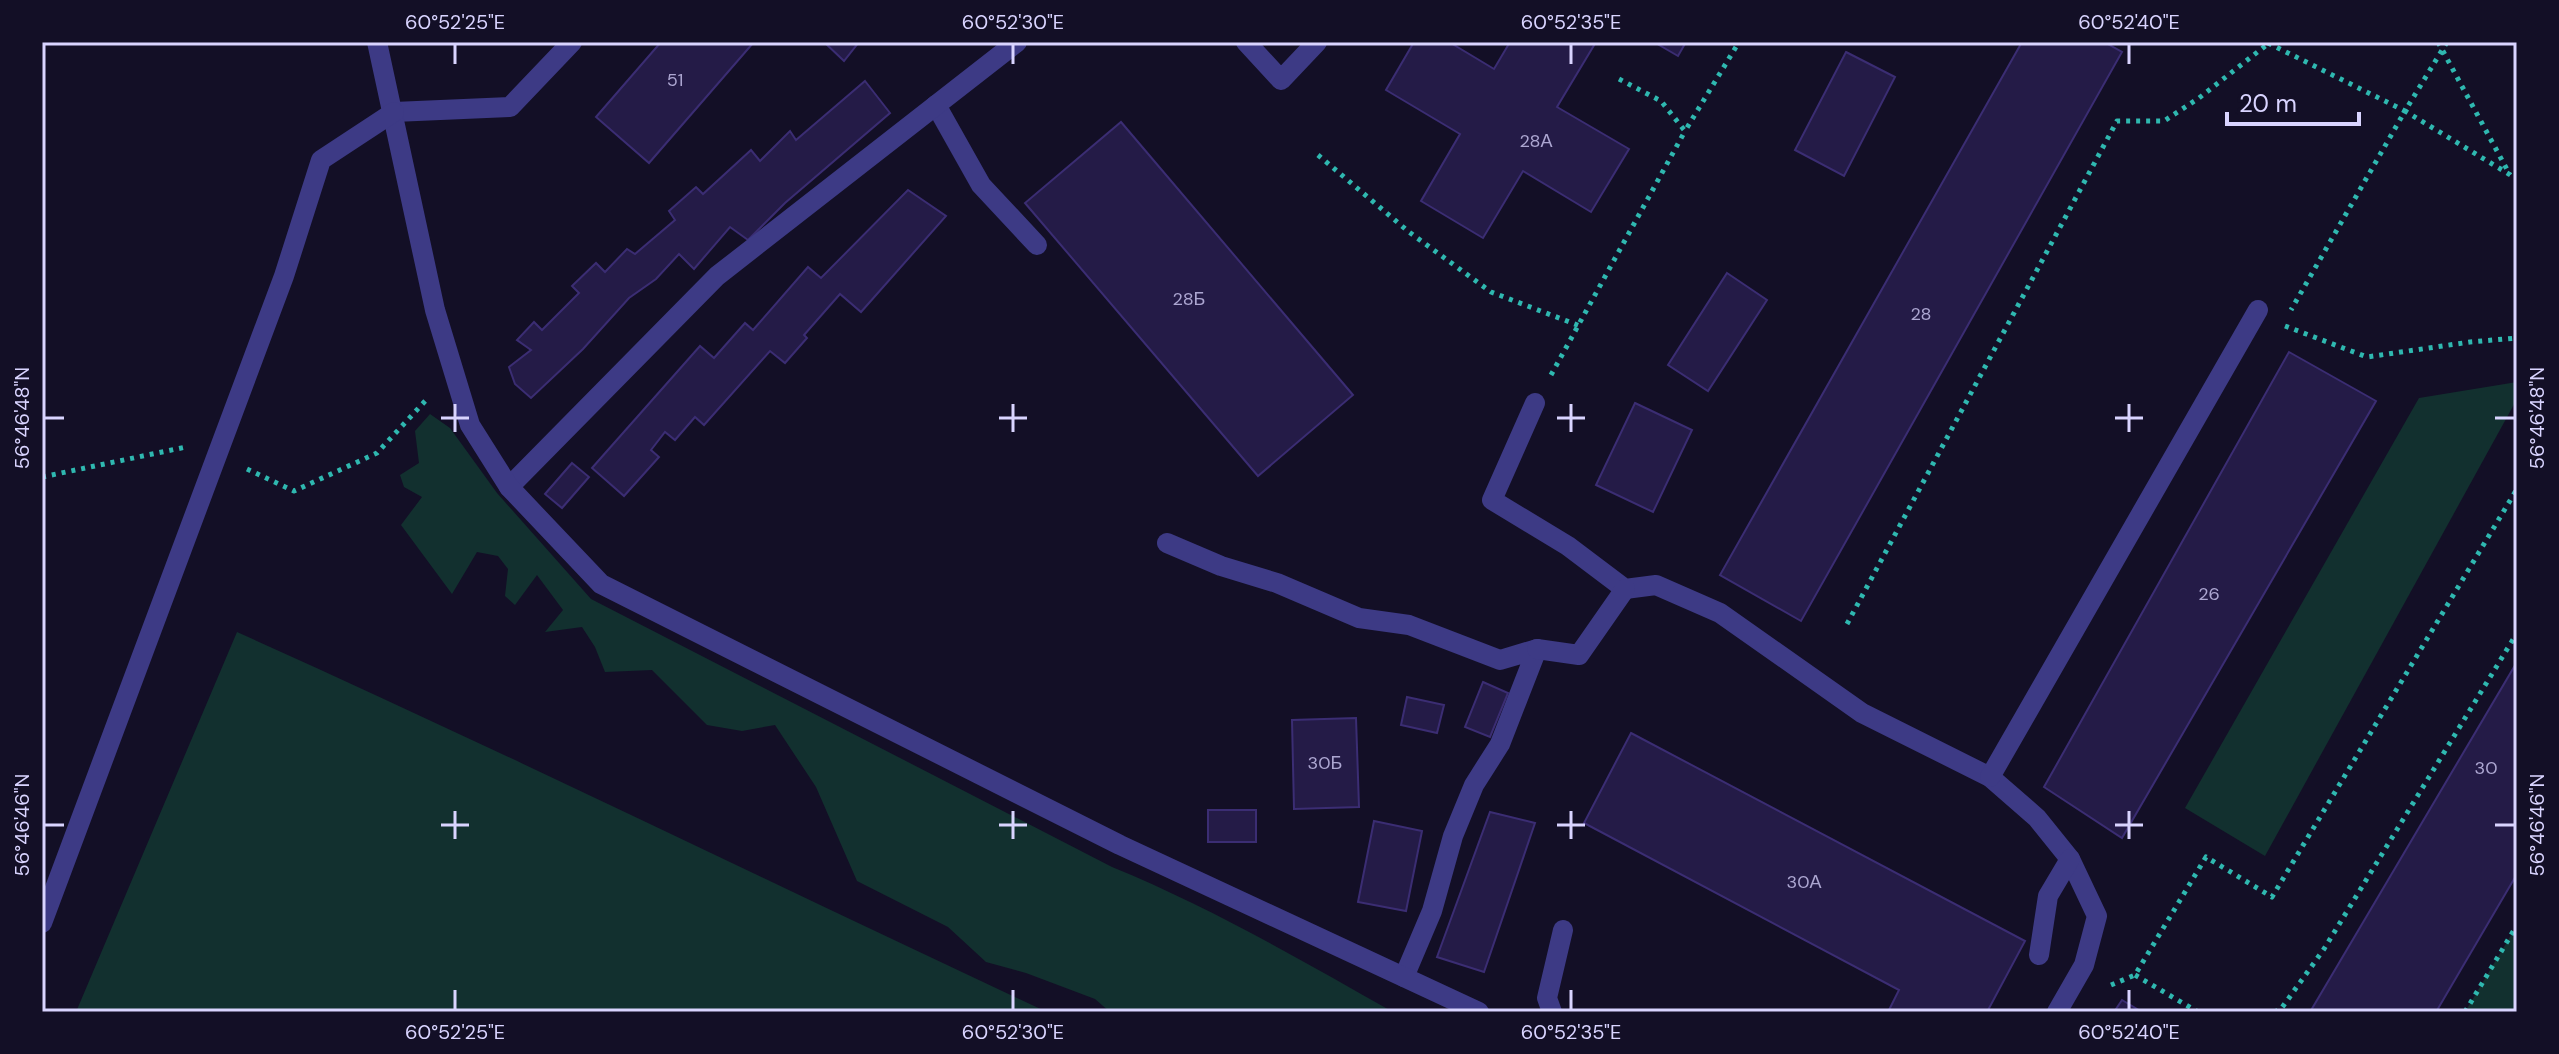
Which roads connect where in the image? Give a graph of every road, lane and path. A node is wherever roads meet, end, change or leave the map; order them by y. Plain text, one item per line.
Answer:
1 (377, 42) edge
2 (572, 42) edge
3 (1017, 42) edge
4 (1246, 42) edge
5 (1317, 42) edge
6 (1739, 42) edge
7 (2438, 42) edge
8 (2447, 42) edge
9 (2267, 43) edge
10 (2442, 50) junction
11 (1619, 79) dead end
12 (936, 105) junction
13 (2405, 111) junction
14 (394, 112) junction
15 (1685, 131) junction
16 (1318, 155) dead end
17 (2510, 175) junction
18 (2517, 179) edge
19 (1037, 245) dead end
20 (2258, 310) dead end
21 (1580, 326) junction
22 (2517, 338) edge
23 (1535, 403) joint
24 (470, 425) junction
25 (217, 455) junction
26 (42, 477) edge
27 (509, 487) junction
28 (2517, 489) edge
29 (1167, 543) dead end
30 (1625, 589) junction
31 (1847, 624) dead end
32 (2517, 633) edge
33 (1537, 649) junction
34 (1990, 777) junction
35 (2070, 859) junction
36 (42, 923) edge
37 (2517, 925) edge
38 (1563, 930) dead end
39 (2039, 955) dead end
40 (2135, 975) junction
41 (1404, 977) junction
42 (2099, 990) dead end
43 (1479, 1012) edge
44 (1552, 1012) edge
45 (2057, 1012) edge
46 (2198, 1012) edge
47 (2274, 1012) edge
48 (2465, 1012) edge

1 - 14 street
2 - 14 street
3 - 12 street
4 - 5 street
6 - 15 path
7 - 10 path
8 - 10 path
9 - 13 path
9 - 31 path
10 - 13 path
10 - 17 path
11 - 15 path
12 - 19 street
12 - 27 street
13 - 17 path
13 - 22 path
14 - 24 street
14 - 25 street
15 - 21 path
16 - 21 path
17 - 18 path
20 - 34 street
21 - 23 path
23 - 30 street
24 - 25 path
24 - 27 street
25 - 26 path
25 - 36 street
27 - 41 street
28 - 40 path
29 - 33 street
30 - 33 street
30 - 34 street
32 - 47 path
33 - 41 street
34 - 35 street
35 - 39 street
35 - 45 street
37 - 48 path
38 - 44 street
40 - 42 path
40 - 46 path
41 - 43 street

